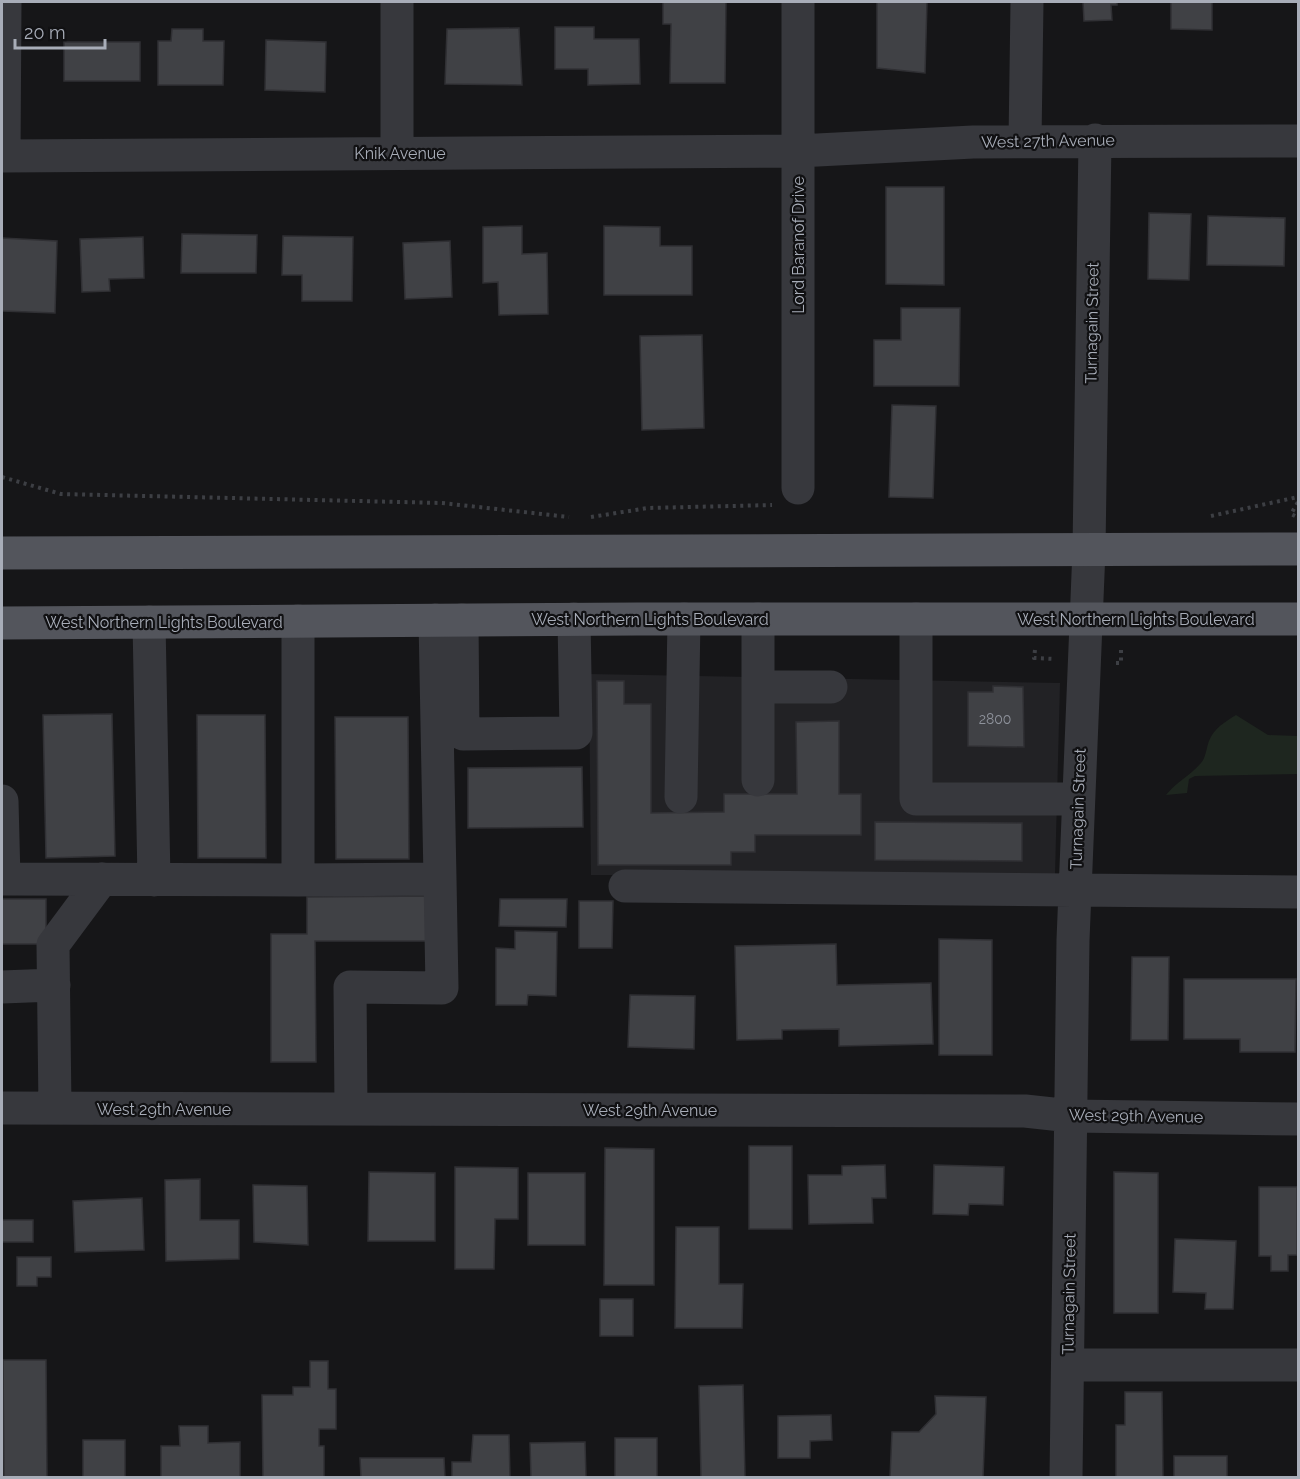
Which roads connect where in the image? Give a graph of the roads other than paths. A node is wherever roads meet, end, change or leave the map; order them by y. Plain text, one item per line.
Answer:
1 (5, 2) edge
2 (397, 2) edge
3 (798, 2) edge
4 (1027, 2) edge
5 (1095, 140) junction
6 (1025, 141) junction
7 (1299, 141) edge
8 (798, 151) junction
9 (397, 153) junction
10 (3, 156) edge
11 (790, 497) road end
12 (1299, 549) edge
13 (1089, 550) junction
14 (2, 553) edge
15 (574, 619) junction
16 (684, 619) junction
17 (758, 619) junction
18 (916, 619) junction
19 (1086, 619) junction
20 (1299, 619) edge
21 (449, 620) junction
22 (298, 621) junction
23 (149, 622) junction
24 (2, 623) edge
25 (758, 687) junction
26 (831, 687) dead end
27 (758, 780) dead end
28 (681, 797) dead end
29 (1078, 799) junction
30 (2, 801) edge
31 (3, 879) edge
32 (102, 879) junction
33 (440, 879) junction
34 (154, 880) junction
35 (298, 880) junction
36 (625, 886) dead end
37 (1075, 891) junction
38 (1299, 892) edge
39 (54, 985) junction
40 (2, 987) edge
41 (2, 1108) edge
42 (55, 1108) junction
43 (351, 1109) junction
44 (1071, 1116) junction
45 (1299, 1119) edge
46 (1068, 1365) junction
47 (1299, 1365) edge
48 (1066, 1478) edge

1 - 10 street
2 - 9 street
3 - 8 street, Lord Baranof Drive
4 - 6 street
5 - 6 street, West 27th Avenue
5 - 7 street, West 27th Avenue
5 - 13 street, Turnagain Street
6 - 8 street, West 27th Avenue
8 - 9 street, Knik Avenue
8 - 11 street, Lord Baranof Drive
9 - 10 street, Knik Avenue
12 - 13 main road
13 - 14 main road
13 - 19 street, Turnagain Street
15 - 16 main road, West Northern Lights Boulevard
15 - 21 main road, West Northern Lights Boulevard
15 - 21 street
16 - 17 main road, West Northern Lights Boulevard
16 - 28 street
17 - 18 main road, West Northern Lights Boulevard
17 - 25 street
18 - 19 main road, West Northern Lights Boulevard
18 - 29 street
19 - 20 main road, West Northern Lights Boulevard
19 - 29 street, Turnagain Street
21 - 22 main road, West Northern Lights Boulevard
21 - 33 street
22 - 23 main road, West Northern Lights Boulevard
22 - 35 street
23 - 24 main road, West Northern Lights Boulevard
23 - 34 street
25 - 26 street
25 - 27 street
29 - 37 street, Turnagain Street
30 - 31 street
31 - 32 street
32 - 34 street
32 - 39 street
33 - 35 street
33 - 43 street
34 - 35 street
36 - 37 street
37 - 38 street
37 - 44 street, Turnagain Street
39 - 40 street
39 - 42 street
41 - 42 street, West 29th Avenue
42 - 43 street, West 29th Avenue
43 - 44 street, West 29th Avenue
44 - 45 street, West 29th Avenue
44 - 46 street, Turnagain Street
46 - 47 street
46 - 48 street, Turnagain Street

